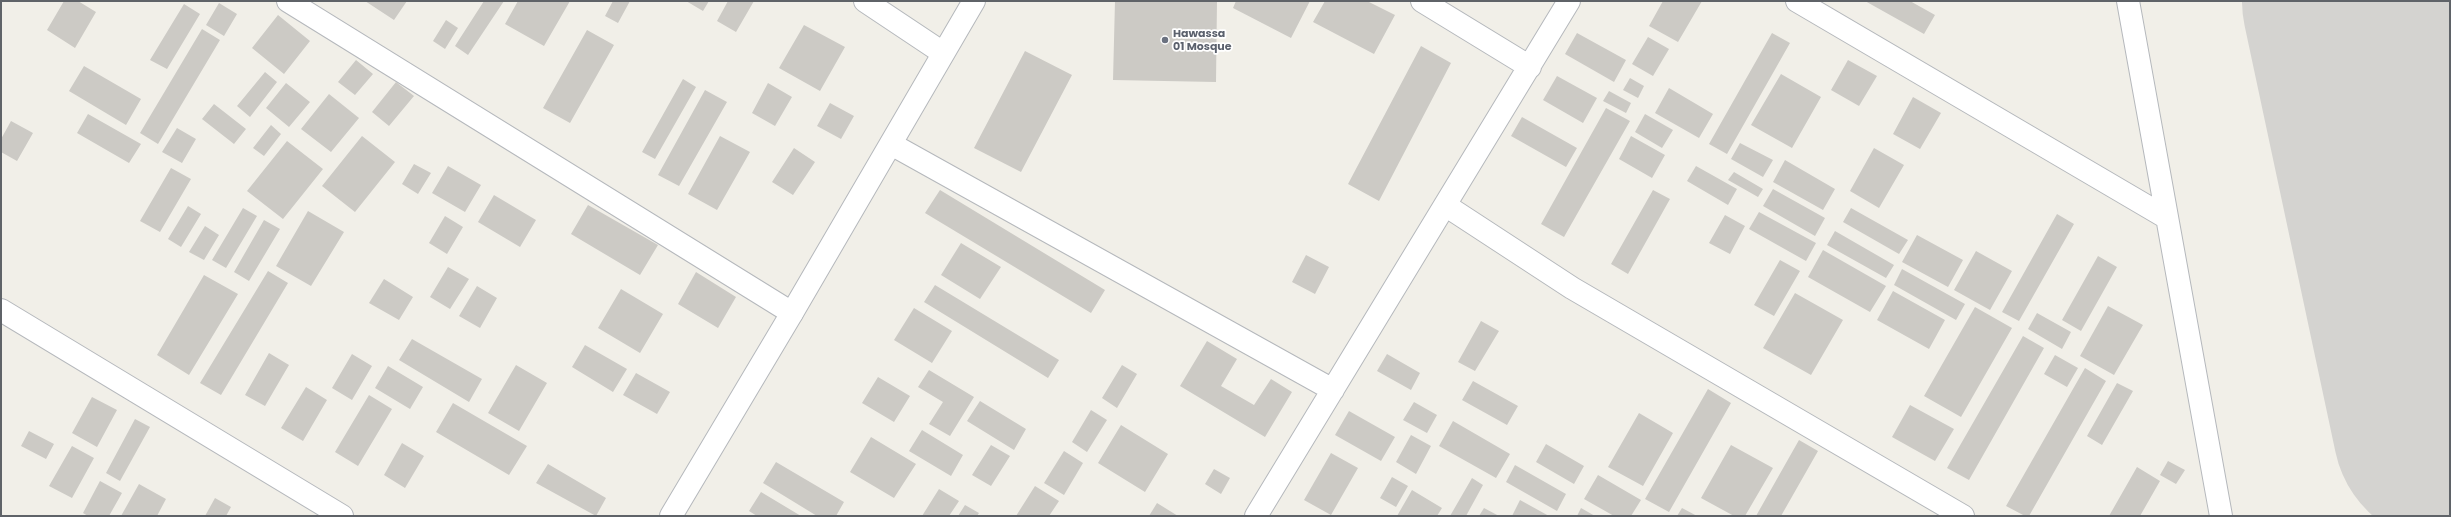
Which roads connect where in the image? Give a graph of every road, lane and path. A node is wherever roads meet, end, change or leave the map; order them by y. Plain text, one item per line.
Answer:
1 (288, 1) edge
2 (865, 1) edge
3 (974, 1) edge
4 (1422, 1) edge
5 (1569, 1) edge
6 (1797, 1) edge
7 (2128, 1) edge
8 (943, 53) junction
9 (1530, 67) junction
10 (891, 144) junction
11 (1445, 205) junction
12 (2167, 218) junction
13 (1, 310) edge
14 (792, 313) junction
15 (1333, 390) junction
16 (342, 516) edge
17 (671, 516) edge
18 (1256, 516) edge
19 (1963, 516) edge
20 (2221, 516) edge

1 - 14 street
2 - 8 street
3 - 8 street
4 - 9 street
5 - 9 street
6 - 12 street
7 - 12 street
8 - 10 street
9 - 11 street
10 - 14 street
10 - 15 street
11 - 15 street
11 - 19 street
12 - 20 street
13 - 16 street
14 - 17 street
15 - 18 street

